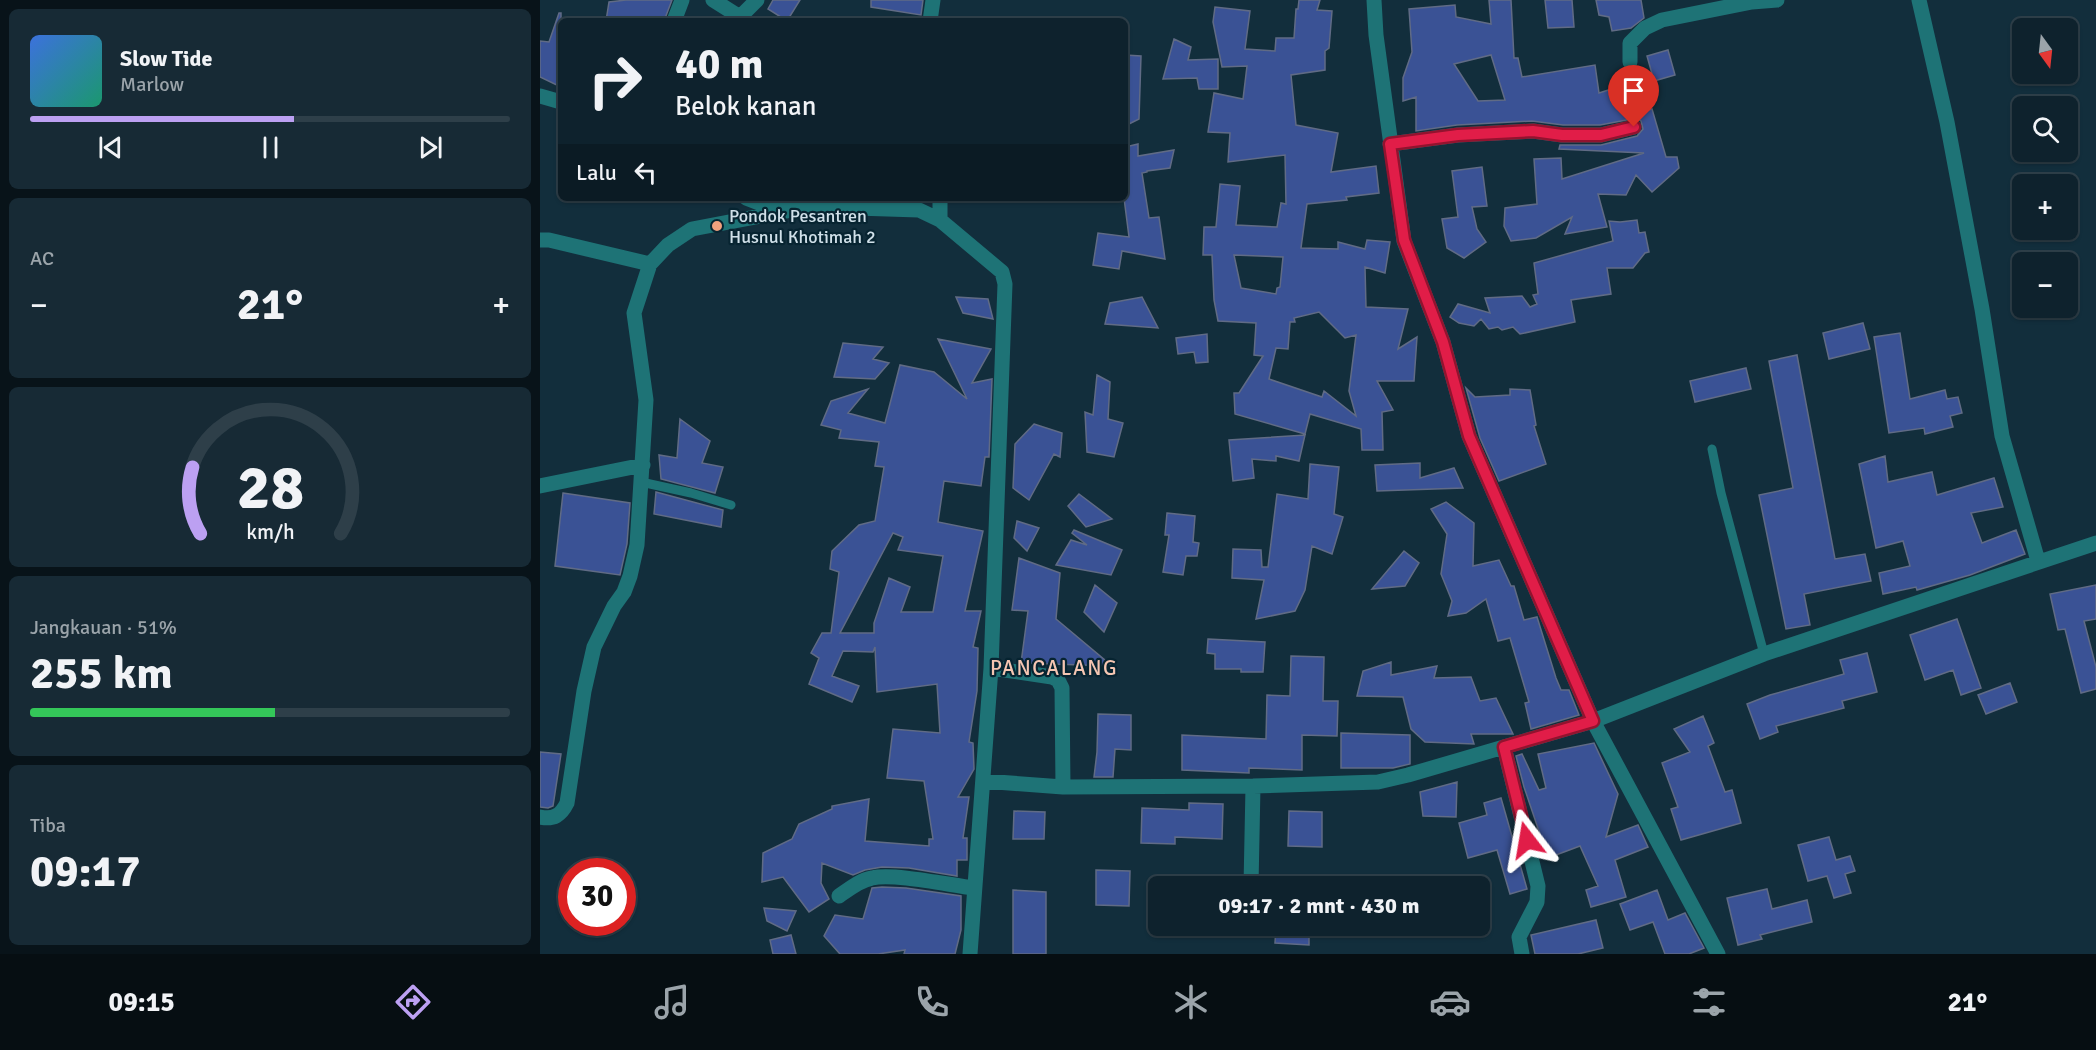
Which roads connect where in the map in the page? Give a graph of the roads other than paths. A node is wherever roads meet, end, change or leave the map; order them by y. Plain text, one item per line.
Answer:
1 (682, 0) edge
2 (713, 0) edge
3 (757, 0) edge
4 (933, 0) edge
5 (1374, 0) edge
6 (1777, 0) edge
7 (1919, 0) edge
8 (675, 18) edge
9 (737, 18) edge
10 (739, 18) edge
11 (930, 18) edge
12 (1630, 62) dead end
13 (540, 96) edge
14 (558, 101) edge
15 (1634, 127) dead end
16 (1390, 144) junction
17 (754, 201) edge
18 (940, 201) edge
19 (799, 209) junction
20 (940, 220) junction
21 (540, 240) edge
22 (650, 264) junction
23 (1712, 449) dead end
24 (643, 465) junction
25 (641, 482) junction
26 (540, 486) edge
27 (731, 505) dead end
28 (2096, 543) edge
29 (2038, 561) junction
30 (1764, 654) junction
31 (991, 668) junction
32 (1593, 721) junction
33 (1504, 747) junction
34 (983, 781) junction
35 (1253, 786) junction
36 (1063, 787) junction
37 (540, 817) edge
38 (1251, 876) edge
39 (974, 888) junction
40 (839, 896) dead end
41 (970, 954) edge
42 (1522, 954) edge
43 (1718, 954) edge

1 - 8 street
2 - 9 street
3 - 10 street
4 - 11 street
5 - 16 street
6 - 12 street
7 - 29 street
13 - 14 street
15 - 16 street
16 - 32 street
17 - 19 street
18 - 20 street
19 - 20 street
19 - 22 street
20 - 31 street
21 - 22 street
22 - 24 street
23 - 30 lane
24 - 25 street
24 - 26 street
25 - 27 lane
25 - 37 street
28 - 29 street
29 - 30 street
30 - 32 street
31 - 34 street
31 - 36 street
32 - 33 street
32 - 43 street
33 - 35 street
33 - 42 street
34 - 36 street
34 - 39 street
35 - 36 street
35 - 38 street
39 - 40 street
39 - 41 street

